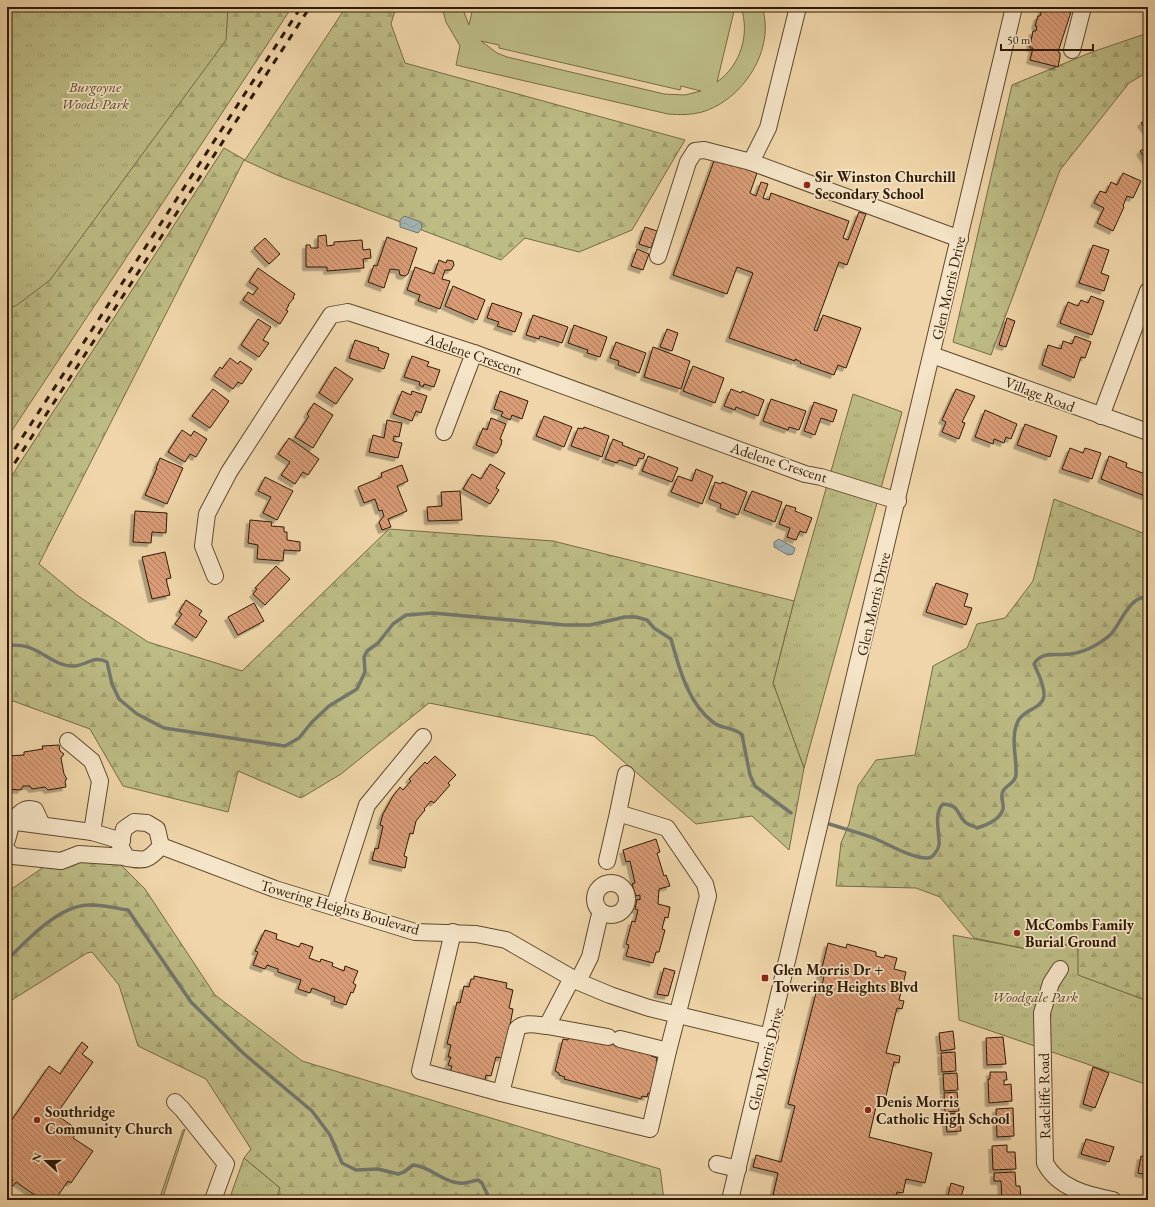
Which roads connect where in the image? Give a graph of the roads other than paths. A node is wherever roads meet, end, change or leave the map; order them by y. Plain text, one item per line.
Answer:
1 (798, 7) edge
2 (1083, 7) edge
3 (1011, 8) edge
4 (1072, 50) dead end
5 (751, 162) junction
6 (960, 239) junction
7 (658, 256) dead end
8 (1148, 291) edge
9 (474, 353) junction
10 (932, 356) junction
11 (1101, 416) junction
12 (444, 432) dead end
13 (1148, 432) edge
14 (898, 501) junction
15 (215, 576) dead end
16 (423, 737) dead end
17 (68, 741) dead end
18 (626, 774) dead end
19 (618, 813) junction
20 (9, 832) edge
21 (92, 832) junction
22 (122, 841) junction
23 (161, 846) junction
24 (7, 850) edge
25 (126, 857) junction
26 (608, 861) dead end
27 (334, 907) junction
28 (603, 913) dead end
29 (453, 932) junction
30 (1060, 969) dead end
31 (575, 980) junction
32 (677, 1015) junction
33 (547, 1026) junction
34 (770, 1036) junction
35 (668, 1051) junction
36 (501, 1092) junction
37 (175, 1102) dead end
38 (717, 1164) dead end
39 (738, 1169) junction
40 (213, 1200) edge
41 (730, 1200) edge
42 (1113, 1200) edge

1 - 5 street
2 - 4 street
3 - 6 street, Glen Morris Drive
5 - 6 street
5 - 7 street
6 - 10 street, Glen Morris Drive
8 - 11 street
9 - 12 street
9 - 14 street, Adelene Crescent
9 - 15 street, Adelene Crescent
10 - 11 street, Village Road
10 - 14 street, Glen Morris Drive
11 - 13 street, Village Road
14 - 34 street, Glen Morris Drive
16 - 27 street
17 - 21 street
18 - 19 street
19 - 26 street
19 - 32 street
20 - 21 street
21 - 22 street
22 - 23 street
22 - 25 street
23 - 25 street
23 - 27 street, Towering Heights Boulevard
24 - 25 street
27 - 29 street, Towering Heights Boulevard
28 - 31 street
29 - 31 street, Towering Heights Boulevard
29 - 36 street
30 - 42 street, Radcliffe Road
31 - 32 street, Towering Heights Boulevard
31 - 33 street
32 - 34 street, Towering Heights Boulevard
32 - 35 street
33 - 35 street
33 - 36 street
34 - 39 street, Glen Morris Drive
35 - 36 street
37 - 40 street
38 - 39 street
39 - 41 street, Glen Morris Drive

